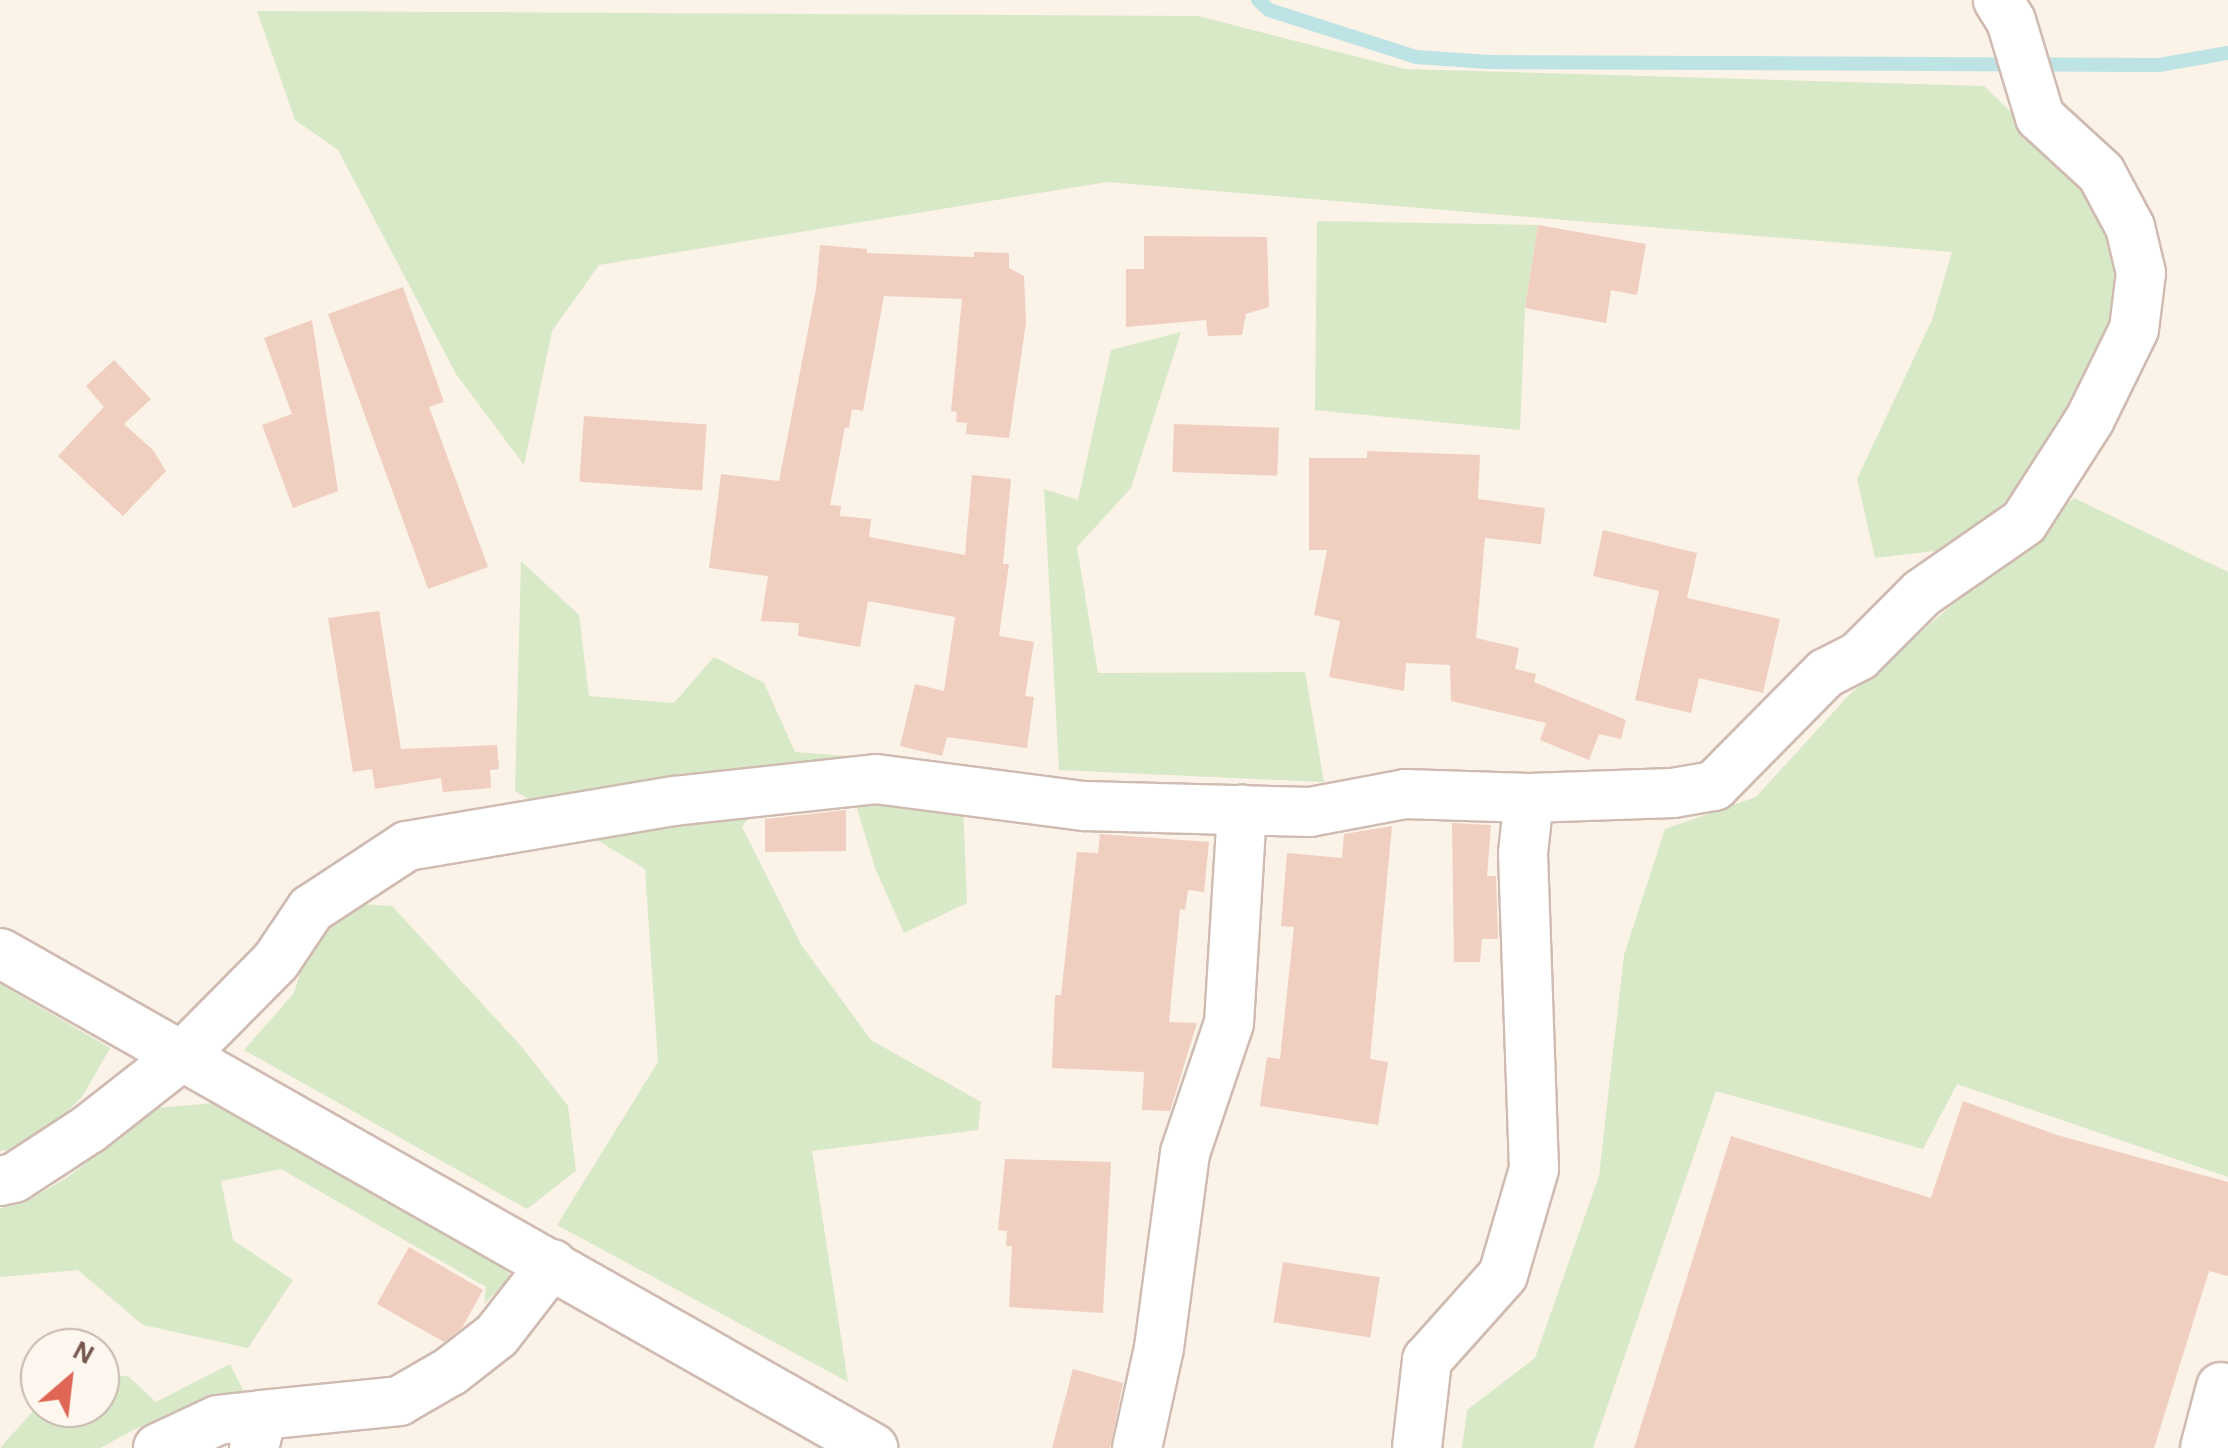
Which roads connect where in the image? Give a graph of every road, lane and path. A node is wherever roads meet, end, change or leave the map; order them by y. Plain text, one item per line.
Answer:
1 (1998, 0) edge
2 (1529, 798) junction
3 (1242, 810) junction
4 (0, 954) edge
5 (182, 1056) junction
6 (0, 1181) edge
7 (552, 1264) junction
8 (2221, 1388) dead end
9 (258, 1432) edge
10 (158, 1448) edge
11 (874, 1448) edge
12 (1137, 1448) edge
13 (1417, 1448) edge
14 (2205, 1448) edge

1 - 2 street
2 - 3 street
2 - 13 street
3 - 5 street
3 - 12 street
4 - 5 street
5 - 6 street
5 - 7 street
7 - 9 street
7 - 11 street
8 - 14 street
9 - 10 street

